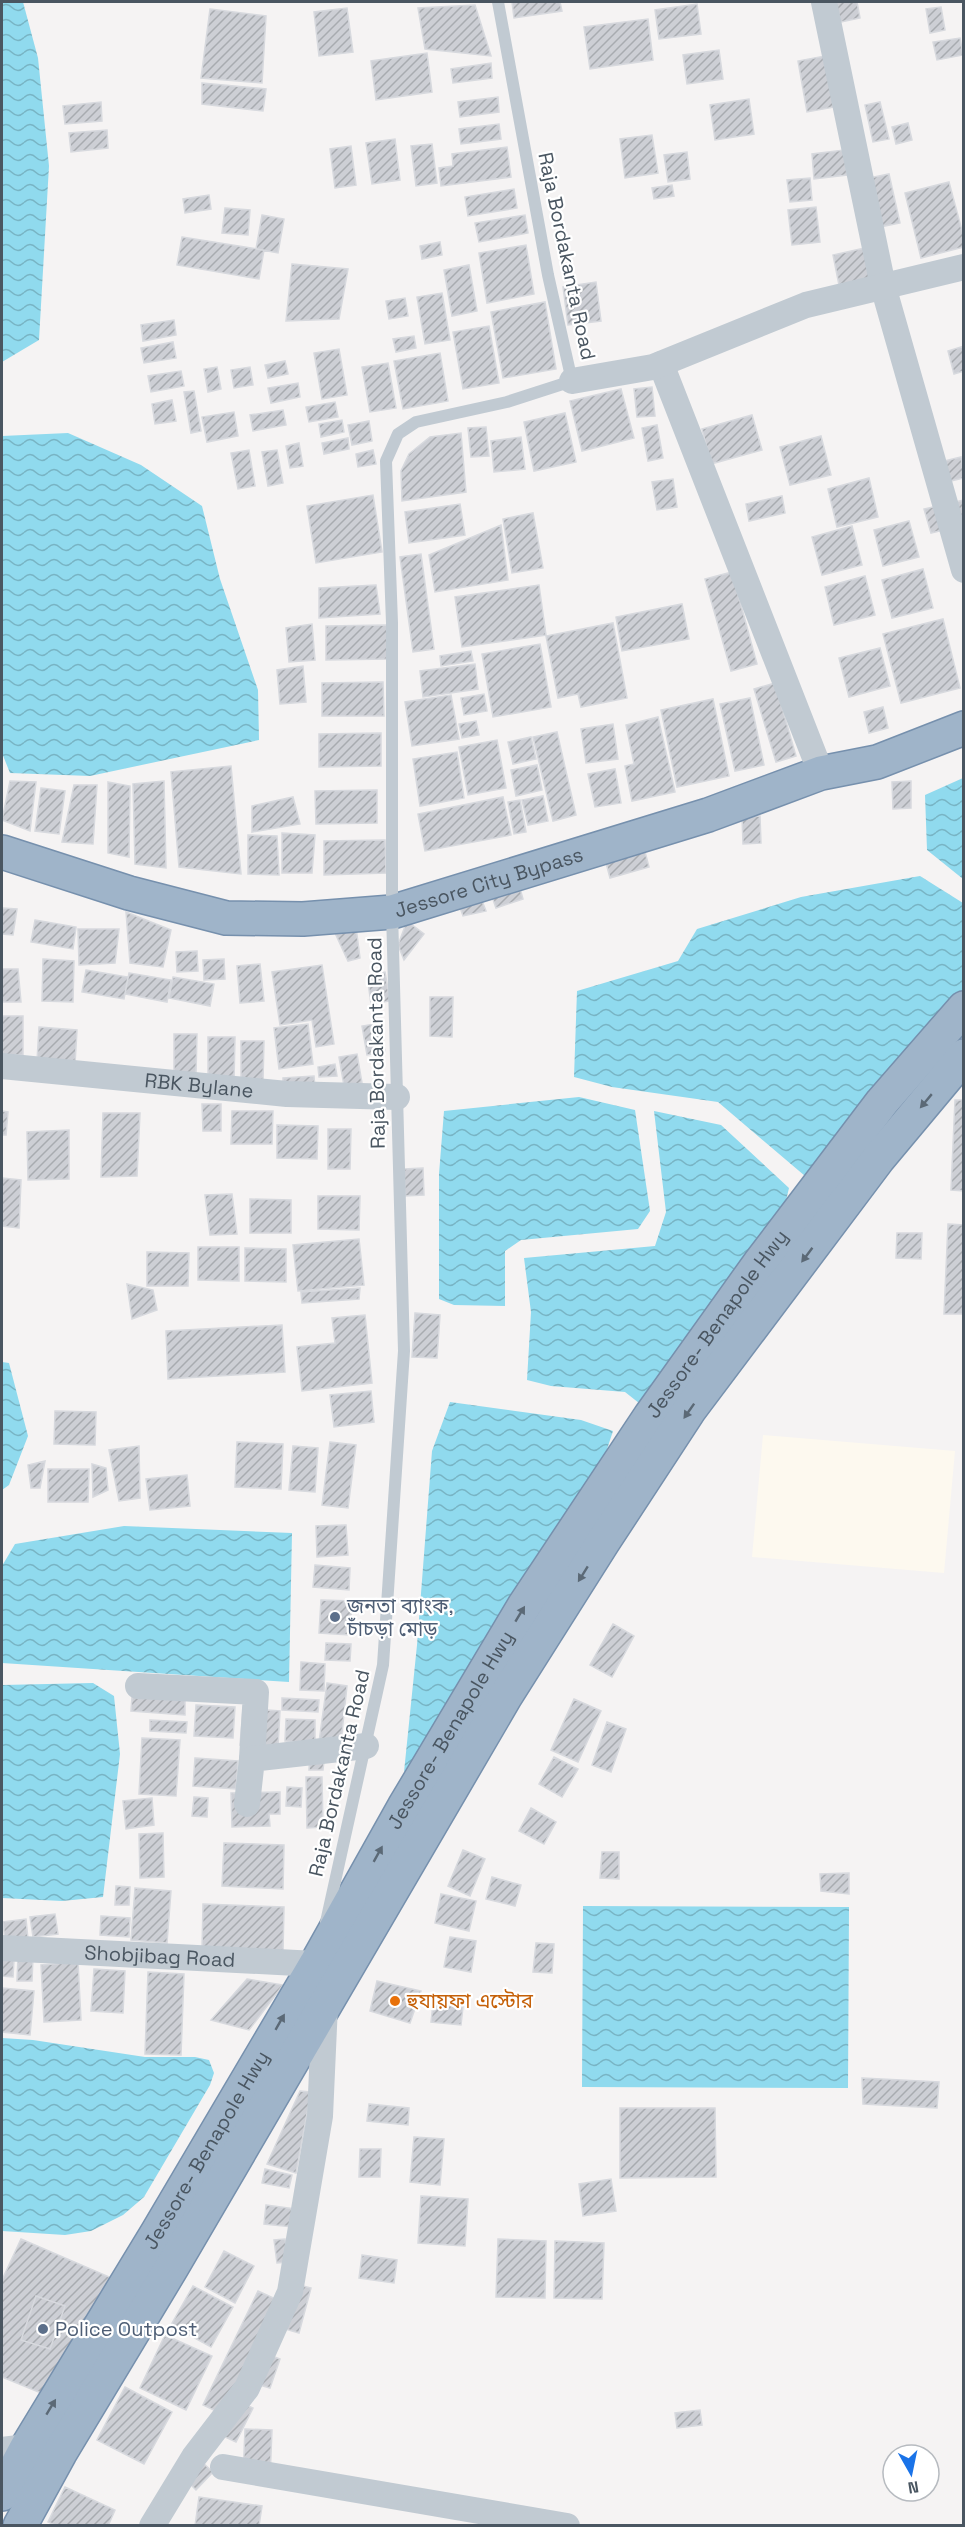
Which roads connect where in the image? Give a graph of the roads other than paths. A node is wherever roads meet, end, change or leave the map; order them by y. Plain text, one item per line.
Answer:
1 (498, 2) edge
2 (824, 2) edge
3 (963, 267) edge
4 (883, 286) junction
5 (661, 364) junction
6 (572, 381) junction
7 (963, 570) edge
8 (963, 728) edge
9 (820, 773) junction
10 (2, 852) edge
11 (392, 912) junction
12 (963, 1008) edge
13 (963, 1056) edge
14 (2, 1066) edge
15 (397, 1097) junction
16 (138, 1686) dead end
17 (366, 1746) junction
18 (252, 1759) junction
19 (247, 1804) dead end
20 (2, 1948) edge
21 (316, 1964) junction
22 (325, 2005) junction
23 (14, 2449) edge
24 (224, 2467) dead end
25 (2, 2494) edge
26 (20, 2526) edge
27 (152, 2526) edge
28 (567, 2526) edge

1 - 6 lane, Raja Bordakanta Road
2 - 4 street
3 - 4 street
4 - 5 street
4 - 7 street
5 - 6 street
5 - 9 street
6 - 11 lane, Raja Bordakanta Road
8 - 9 highway, Jessore City Bypass
9 - 11 highway, Jessore City Bypass
10 - 11 highway, Jessore City Bypass
11 - 15 lane, Raja Bordakanta Road
21 -> 12 highway, Jessore- Benapole Hwy
13 -> 22 highway, Jessore- Benapole Hwy
14 - 15 street, RBK Bylane
15 - 17 lane, Raja Bordakanta Road
16 - 18 street
17 - 18 street
17 - 21 lane, Raja Bordakanta Road
18 - 19 street
20 - 21 street, Shobjibag Road
23 -> 21 highway, Jessore- Benapole Hwy
22 - 26 highway, Jessore- Benapole Hwy
22 - 27 street
23 - 25 highway, Jessore- Benapole Hwy
24 - 28 street

